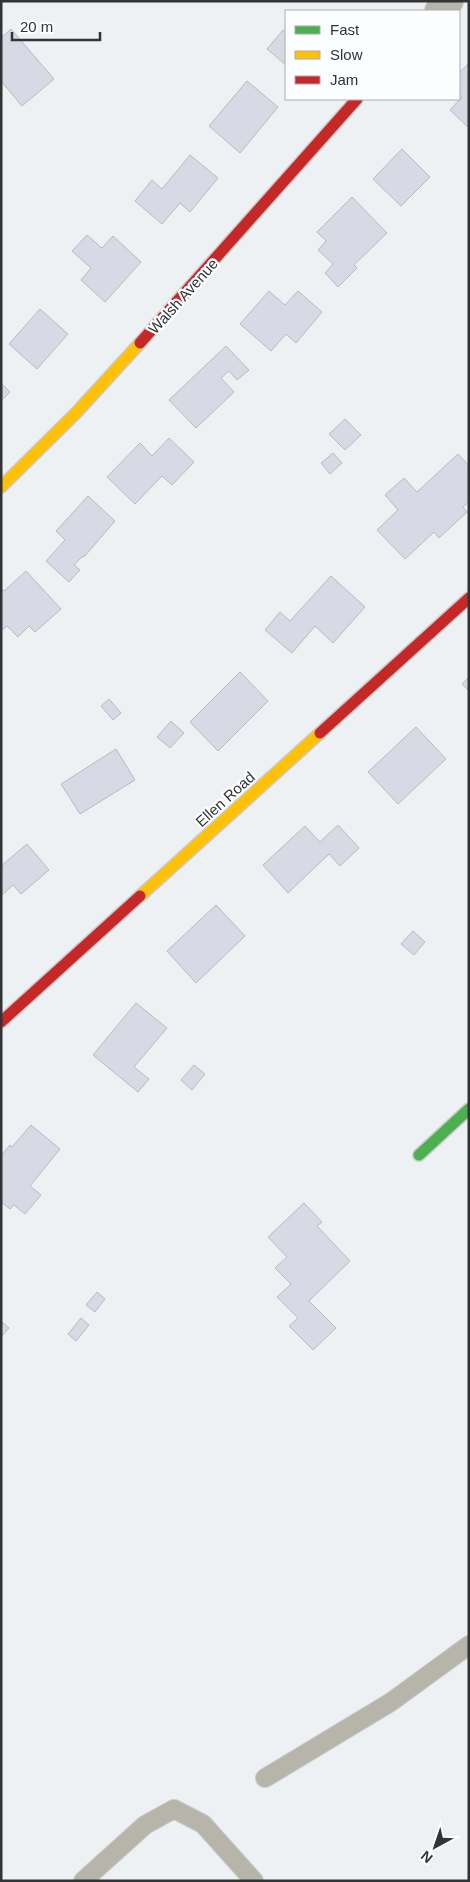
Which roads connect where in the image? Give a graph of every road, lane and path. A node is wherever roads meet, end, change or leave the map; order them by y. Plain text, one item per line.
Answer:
1 (449, 1) edge
2 (440, 10) edge
3 (356, 100) edge
4 (1, 486) edge
5 (469, 598) edge
6 (1, 1022) edge
7 (469, 1109) edge
8 (419, 1155) dead end
9 (469, 1645) edge
10 (265, 1778) dead end
11 (83, 1881) edge
12 (254, 1881) edge

1 - 2 street
3 - 4 street, Walsh Avenue
5 - 6 street, Ellen Road
7 - 8 street
9 - 10 lane
11 - 12 lane

